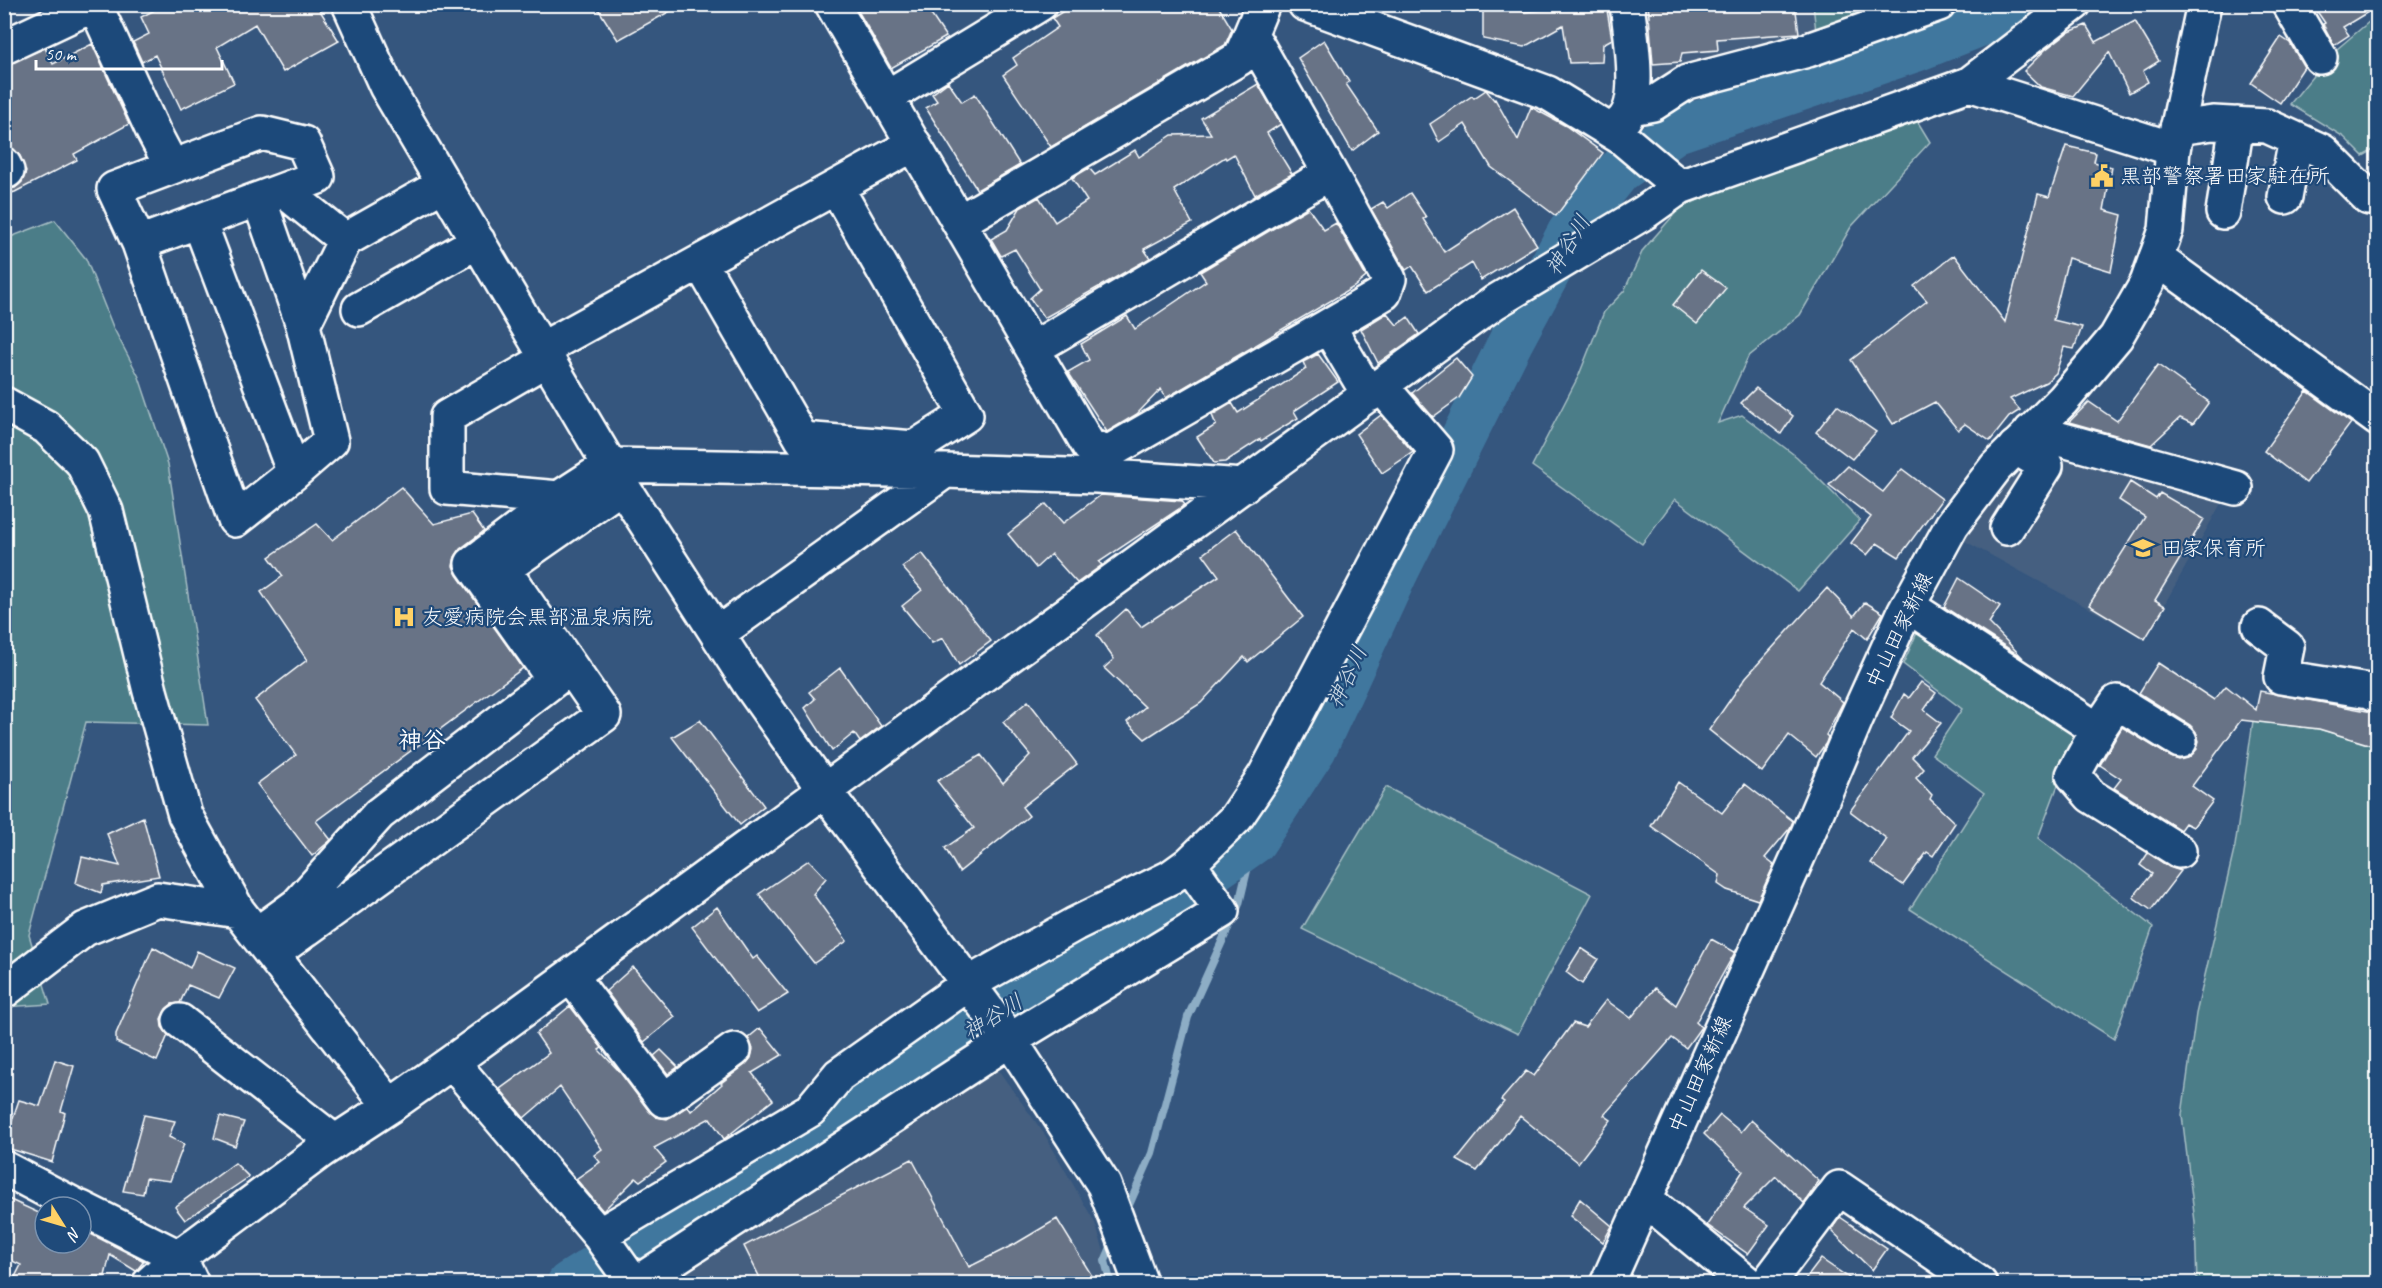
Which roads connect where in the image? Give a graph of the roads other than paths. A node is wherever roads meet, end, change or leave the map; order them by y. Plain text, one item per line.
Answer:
1 (349, 4) edge
2 (832, 4) edge
3 (1040, 4) edge
4 (1263, 4) edge
5 (1305, 4) edge
6 (1628, 4) edge
7 (1939, 4) edge
8 (2074, 4) edge
9 (2204, 4) edge
10 (2289, 4) edge
11 (95, 5) edge
12 (1248, 40) junction
13 (4, 47) edge
14 (2320, 57) dead end
15 (1969, 84) junction
16 (887, 97) junction
17 (2237, 124) junction
18 (1621, 125) junction
19 (2175, 139) junction
20 (2296, 140) junction
21 (914, 144) junction
22 (172, 167) junction
23 (1330, 173) junction
24 (1674, 181) junction
25 (444, 184) junction
26 (836, 187) junction
27 (271, 195) junction
28 (2285, 197) dead end
29 (2369, 198) dead end
30 (2223, 212) dead end
31 (199, 221) junction
32 (959, 222) junction
33 (345, 240) junction
34 (478, 241) junction
35 (139, 243) junction
36 (2156, 258) junction
37 (700, 262) junction
38 (358, 309) dead end
39 (303, 325) junction
40 (1328, 326) junction
41 (1034, 348) junction
42 (547, 359) junction
43 (1375, 390) junction
44 (4, 404) edge
45 (2378, 419) edge
46 (2023, 439) junction
47 (1098, 463) junction
48 (945, 471) junction
49 (294, 473) junction
50 (616, 476) junction
51 (1244, 486) junction
52 (2236, 488) dead end
53 (559, 498) junction
54 (2007, 528) dead end
55 (1908, 606) junction
56 (2259, 626) dead end
57 (717, 634) junction
58 (2378, 694) edge
59 (2098, 730) junction
60 (2180, 741) dead end
61 (825, 791) junction
62 (2179, 851) dead end
63 (1189, 864) junction
64 (256, 933) junction
65 (571, 976) junction
66 (971, 988) junction
67 (4, 991) edge
68 (180, 1021) dead end
69 (1010, 1040) junction
70 (734, 1050) dead end
71 (452, 1062) junction
72 (390, 1106) junction
73 (335, 1142) junction
74 (4, 1168) edge
75 (55, 1195) edge
76 (1645, 1199) junction
77 (93, 1216) edge
78 (599, 1235) junction
79 (185, 1270) edge
80 (149, 1284) edge
81 (634, 1284) edge
82 (1141, 1284) edge
83 (1606, 1284) edge
84 (1748, 1284) edge
85 (1767, 1284) edge
86 (1980, 1284) edge

1 - 25 street
2 - 16 street
3 - 16 street
4 - 12 street
5 - 18 street
6 - 18 street
7 - 18 street
8 - 15 street
9 - 19 street, 中山田家新線
10 - 14 street
11 - 13 street
11 - 22 street
12 - 23 street
12 - 32 street
15 - 19 street
15 - 24 street
16 - 21 street
17 - 19 street
17 - 20 street
17 - 30 street
18 - 24 street
19 - 36 street, 中山田家新線
20 - 28 street
20 - 29 street
21 - 26 street
21 - 32 street
22 - 27 street
22 - 35 street
23 - 40 street
23 - 41 street
24 - 43 street
25 - 33 street
25 - 34 street
26 - 37 street
26 - 37 street
27 - 31 street
27 - 33 street
27 - 39 street
31 - 35 street
31 - 49 street
32 - 41 street
33 - 39 street
34 - 38 street
34 - 42 street
35 - 49 street
36 - 45 street
36 - 46 street, 中山田家新線
37 - 42 street
39 - 49 street
40 - 43 street
40 - 47 street
41 - 47 street
42 - 50 street
42 - 53 street
43 - 51 street
43 - 63 street
44 - 64 street
46 - 52 street
46 - 54 street
46 - 55 street, 中山田家新線
47 - 48 street
47 - 51 street
48 - 50 street
48 - 57 street
50 - 53 street
50 - 57 street
50 - 64 street
51 - 61 street
53 - 64 street
55 - 59 street
55 - 76 street, 中山田家新線
56 - 58 street
57 - 61 street
59 - 60 street
59 - 62 street
61 - 65 street
61 - 66 street
63 - 66 street
63 - 69 street
64 - 67 street
64 - 72 street
65 - 70 street
65 - 71 street
66 - 69 street
66 - 78 street
68 - 73 street
69 - 81 street
69 - 82 street
71 - 72 street
71 - 78 street
72 - 73 street
73 - 79 street
74 - 75 street
76 - 83 street, 中山田家新線
76 - 84 street
77 - 79 street
78 - 81 street
79 - 80 street
85 - 86 street

